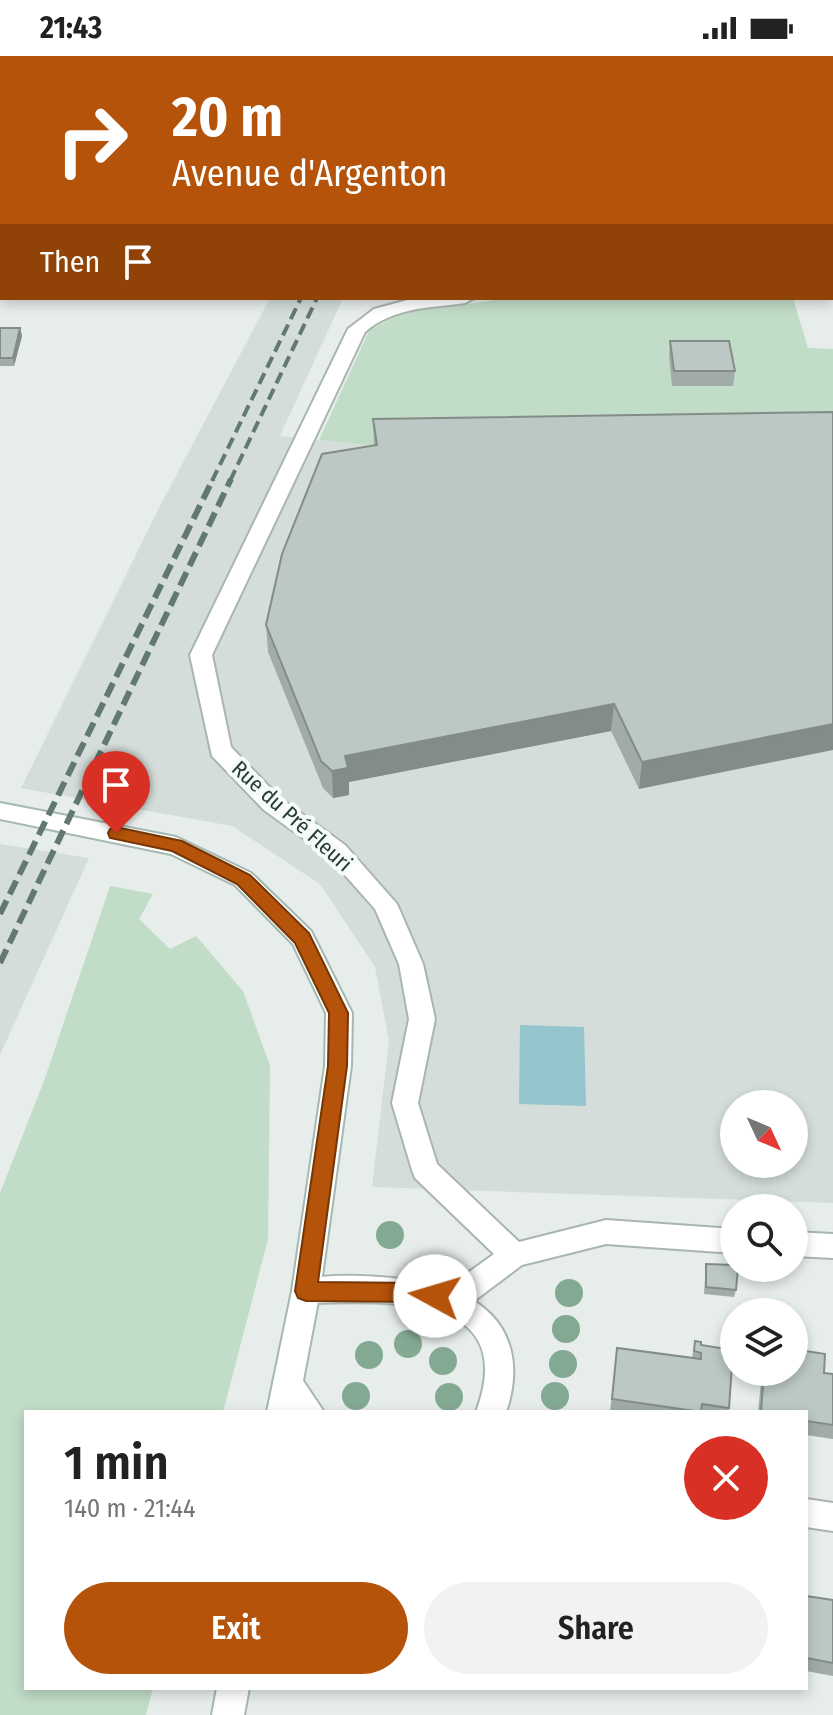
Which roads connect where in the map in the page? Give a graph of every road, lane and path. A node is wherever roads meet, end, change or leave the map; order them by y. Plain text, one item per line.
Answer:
1 (450, 300) edge
2 (0, 811) edge
3 (720, 1240) edge
4 (808, 1245) edge
5 (833, 1246) edge
6 (514, 1255) junction
7 (306, 1291) junction
8 (453, 1300) junction
9 (288, 1382) junction
10 (282, 1410) edge
11 (308, 1410) edge
12 (492, 1410) edge
13 (808, 1513) edge
14 (833, 1517) edge
15 (233, 1690) edge
16 (228, 1715) edge

1 - 6 street, Rue du Pré Fleuri
2 - 7 street
3 - 6 street
4 - 5 street
6 - 8 street
7 - 8 street
7 - 9 street
8 - 12 street
9 - 10 street
9 - 11 street
13 - 14 street
15 - 16 street

